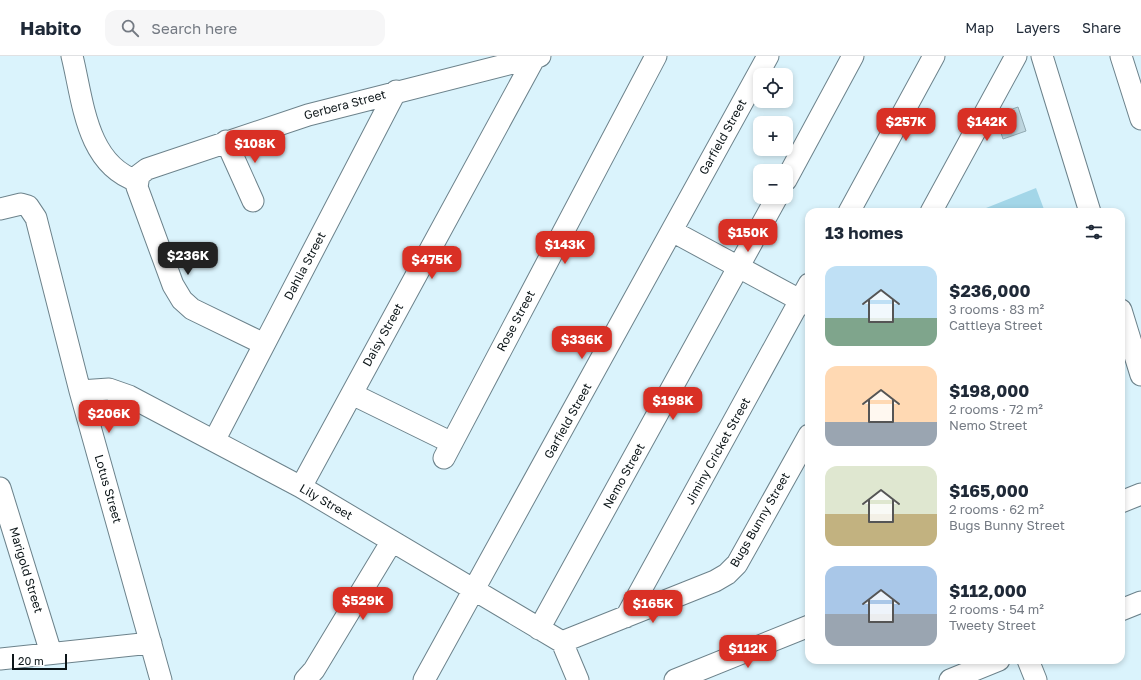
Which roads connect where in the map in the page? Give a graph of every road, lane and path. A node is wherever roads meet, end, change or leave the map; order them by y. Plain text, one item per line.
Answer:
1 (72, 56) edge
2 (656, 56) edge
3 (768, 56) edge
4 (853, 56) edge
5 (934, 56) edge
6 (1016, 56) edge
7 (1042, 56) edge
8 (1121, 56) edge
9 (537, 57) edge
10 (396, 91) junction
11 (1141, 119) edge
12 (226, 141) junction
13 (793, 167) edge
14 (137, 181) junction
15 (253, 201) dead end
16 (773, 204) edge
17 (851, 208) edge
18 (933, 208) edge
19 (1089, 208) edge
20 (0, 209) edge
21 (672, 231) junction
22 (739, 267) junction
23 (805, 297) edge
24 (805, 299) edge
25 (1125, 323) edge
26 (264, 344) junction
27 (1141, 375) edge
28 (80, 391) junction
29 (352, 394) junction
30 (214, 441) junction
31 (805, 441) edge
32 (301, 487) junction
33 (0, 488) edge
34 (1141, 494) edge
35 (1125, 500) edge
36 (392, 541) junction
37 (475, 590) junction
38 (1141, 602) edge
39 (1125, 608) edge
40 (626, 617) junction
41 (805, 628) edge
42 (540, 629) junction
43 (562, 642) junction
44 (151, 643) junction
45 (51, 653) junction
46 (0, 660) edge
47 (989, 664) edge
48 (1030, 664) edge
49 (161, 680) edge
50 (305, 680) edge
51 (424, 680) edge
52 (578, 680) edge
53 (675, 680) edge
54 (950, 680) edge
55 (1036, 680) edge

1 - 14 street
2 - 29 street, Rose Street
3 - 21 street, Garfield Street
4 - 13 street
5 - 17 street
6 - 18 street
7 - 19 street
8 - 11 street
9 - 10 street, Gerbera Street
9 - 29 street, Daisy Street
10 - 12 street, Gerbera Street
10 - 26 street, Dahlia Street
12 - 14 street, Gerbera Street
12 - 15 street
14 - 26 street
16 - 22 street, Nemo Street
20 - 28 street, Lotus Street
21 - 22 street
21 - 37 street, Garfield Street
22 - 23 street
22 - 42 street, Nemo Street
24 - 40 street, Jiminy Cricket Street
25 - 27 street
26 - 30 street, Dahlia Street
28 - 30 street, Lily Street
28 - 44 street, Lotus Street
29 - 32 street, Daisy Street
30 - 32 street, Lily Street
31 - 40 street, Bugs Bunny Street
32 - 36 street, Lily Street
33 - 45 street, Marigold Street
34 - 35 street
36 - 37 street, Lily Street
36 - 50 street
37 - 42 street, Lily Street
37 - 51 street, Garfield Street
38 - 39 street
40 - 43 street, Bugs Bunny Street
41 - 53 street
42 - 43 street, Lily Street
43 - 52 street
44 - 45 street
44 - 49 street, Lotus Street
45 - 46 street
47 - 54 street
48 - 55 street

